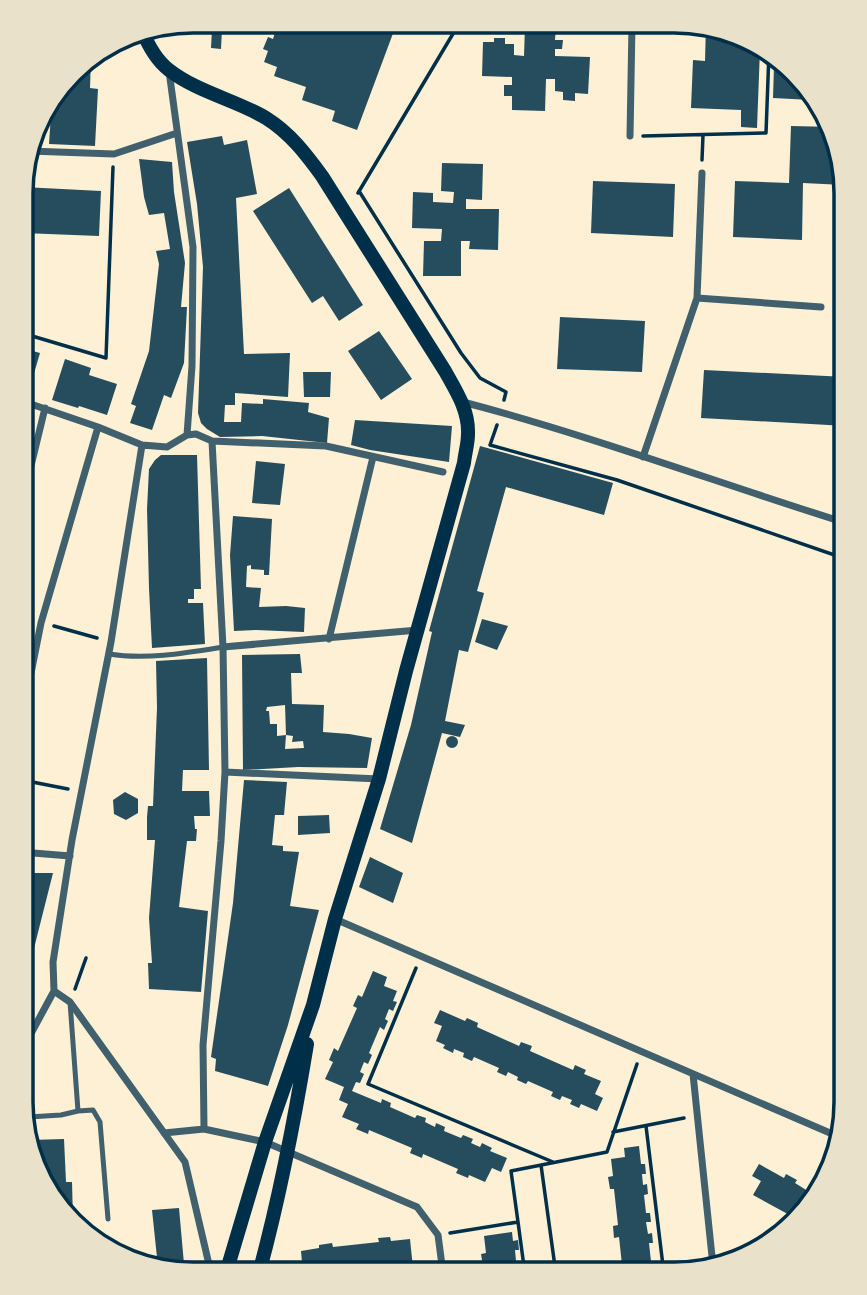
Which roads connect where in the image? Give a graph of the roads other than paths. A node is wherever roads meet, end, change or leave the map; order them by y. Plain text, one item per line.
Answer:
1 (632, 33) edge
2 (147, 41) edge
3 (169, 70) junction
4 (177, 133) junction
5 (630, 136) road end
6 (39, 151) edge
7 (702, 173) road end
8 (697, 298) junction
9 (821, 307) dead end
10 (462, 402) junction
11 (33, 404) edge
12 (45, 408) junction
13 (98, 426) junction
14 (191, 434) junction
15 (212, 441) junction
16 (142, 445) junction
17 (373, 457) junction
18 (643, 457) junction
19 (33, 458) edge
20 (443, 472) dead end
21 (834, 519) edge
22 (418, 630) junction
23 (329, 639) junction
24 (223, 647) junction
25 (109, 654) junction
26 (33, 663) edge
27 (225, 772) junction
28 (379, 779) junction
29 (33, 853) edge
30 (70, 856) junction
31 (335, 919) junction
32 (54, 991) junction
33 (69, 1002) junction
34 (313, 1005) junction
35 (33, 1030) edge
36 (693, 1074) junction
37 (78, 1111) junction
38 (34, 1117) edge
39 (204, 1129) junction
40 (164, 1133) junction
41 (831, 1133) edge
42 (265, 1142) junction
43 (289, 1151) junction
44 (107, 1219) dead end
45 (712, 1257) edge
46 (208, 1262) edge
47 (229, 1262) edge
48 (262, 1262) edge
49 (442, 1262) edge

1 - 5 street
2 - 3 main road
3 - 4 street
3 - 10 main road
4 - 6 street
4 - 14 street
7 - 8 street
8 - 9 street
8 - 18 street
10 - 18 street
10 - 22 main road
11 - 12 street
12 - 13 street
12 - 19 street
13 - 16 street
13 - 26 street
14 - 15 street
14 - 16 street
15 - 17 street
15 - 24 street
16 - 25 street
17 - 20 street
17 - 23 street
18 - 21 street
22 - 23 street
22 - 28 main road
23 - 24 street
24 - 25 lane
24 - 27 street
25 - 30 street
27 - 28 street
27 - 39 street
28 - 31 main road
29 - 30 street
30 - 32 street
31 - 34 main road
31 - 36 street
32 - 33 street
32 - 35 street
33 - 37 lane
33 - 40 street
34 - 42 main road
34 - 43 main road
36 - 41 street
36 - 45 street
37 - 38 lane
37 - 44 lane
39 - 40 street
39 - 42 street
40 - 46 street
42 - 43 street
42 - 47 main road
43 - 48 main road
43 - 49 street

